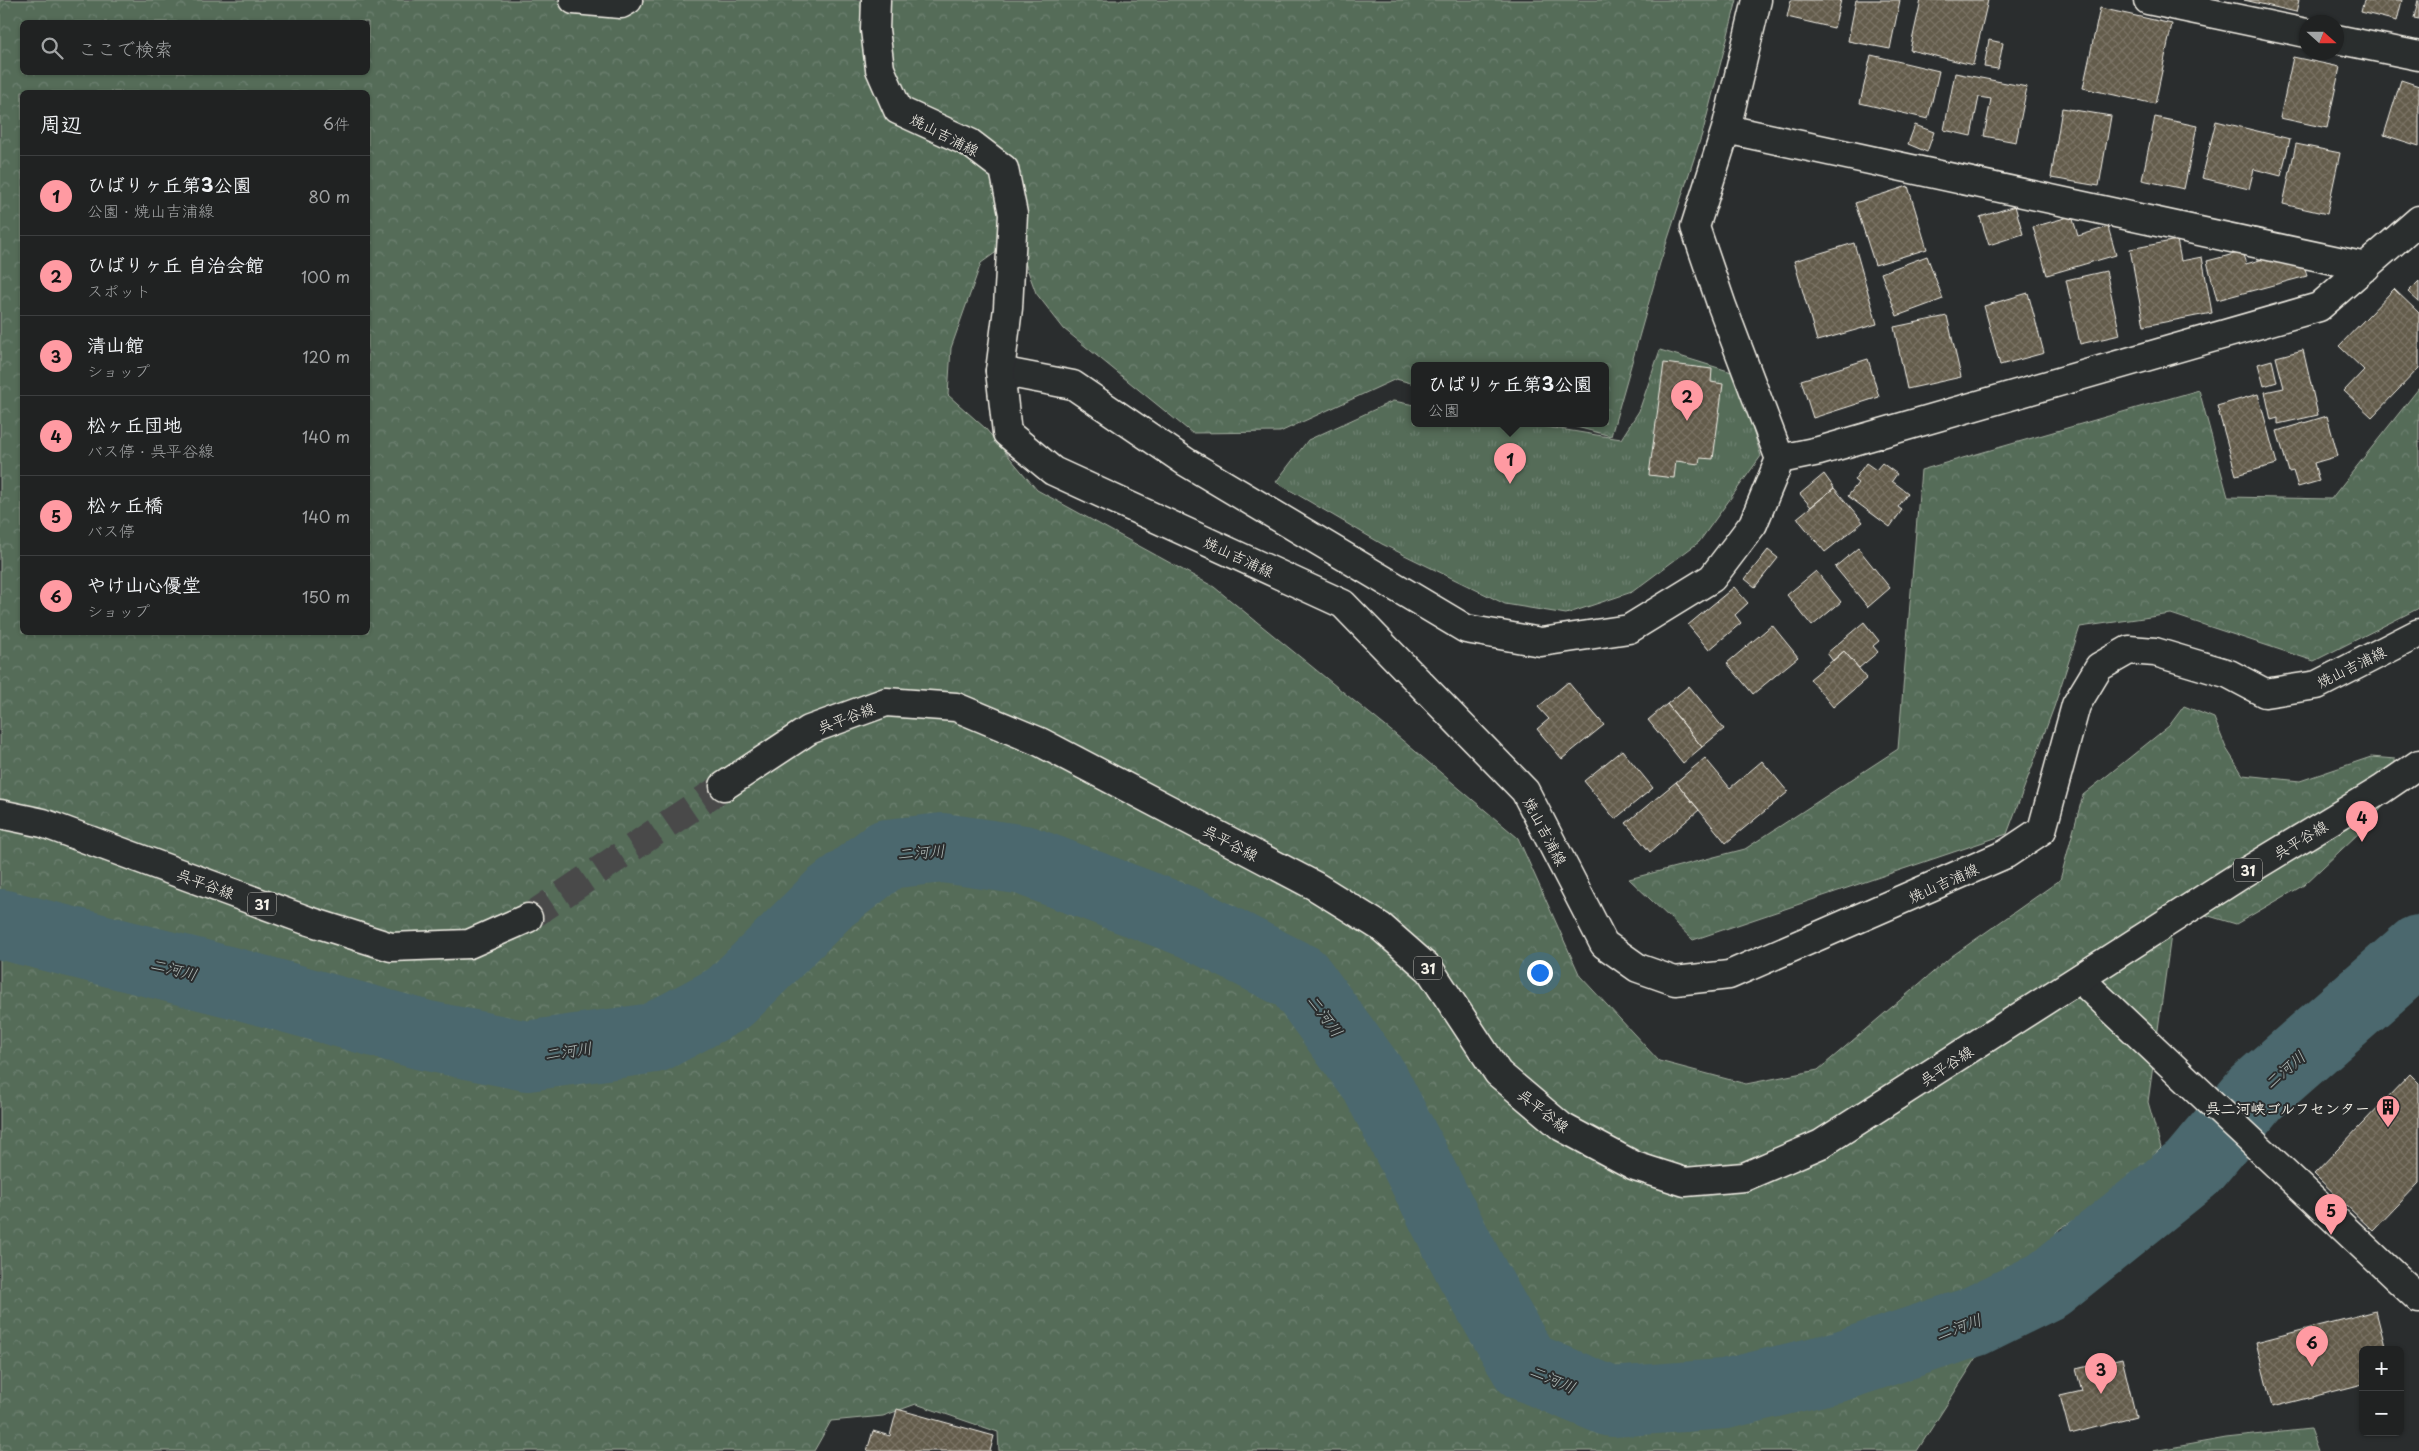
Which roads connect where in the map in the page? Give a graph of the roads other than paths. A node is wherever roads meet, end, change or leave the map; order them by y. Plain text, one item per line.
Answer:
1 (574, 0) edge
2 (628, 0) edge
3 (876, 0) edge
4 (1757, 0) edge
5 (2148, 0) edge
6 (2299, 32) edge
7 (2344, 41) edge
8 (2419, 56) edge
9 (1726, 129) junction
10 (2419, 220) edge
11 (2366, 266) junction
12 (1000, 371) junction
13 (1780, 459) junction
14 (2419, 633) edge
15 (2419, 764) edge
16 (724, 786) tunnel mouth
17 (0, 814) edge
18 (528, 918) tunnel mouth
19 (2080, 979) junction
20 (2419, 1299) edge

1 - 2 main road
3 - 12 main road, 焼山吉浦線
4 - 9 main road
5 - 6 main road
7 - 8 main road
9 - 11 main road
9 - 13 main road
10 - 11 main road
11 - 13 main road
12 - 13 main road
12 - 14 main road, 焼山吉浦線
15 - 19 main road, 呉平谷線 / 31
16 - 19 main road, 呉平谷線 / 31
17 - 18 main road, 呉平谷線 / 31
19 - 20 main road

